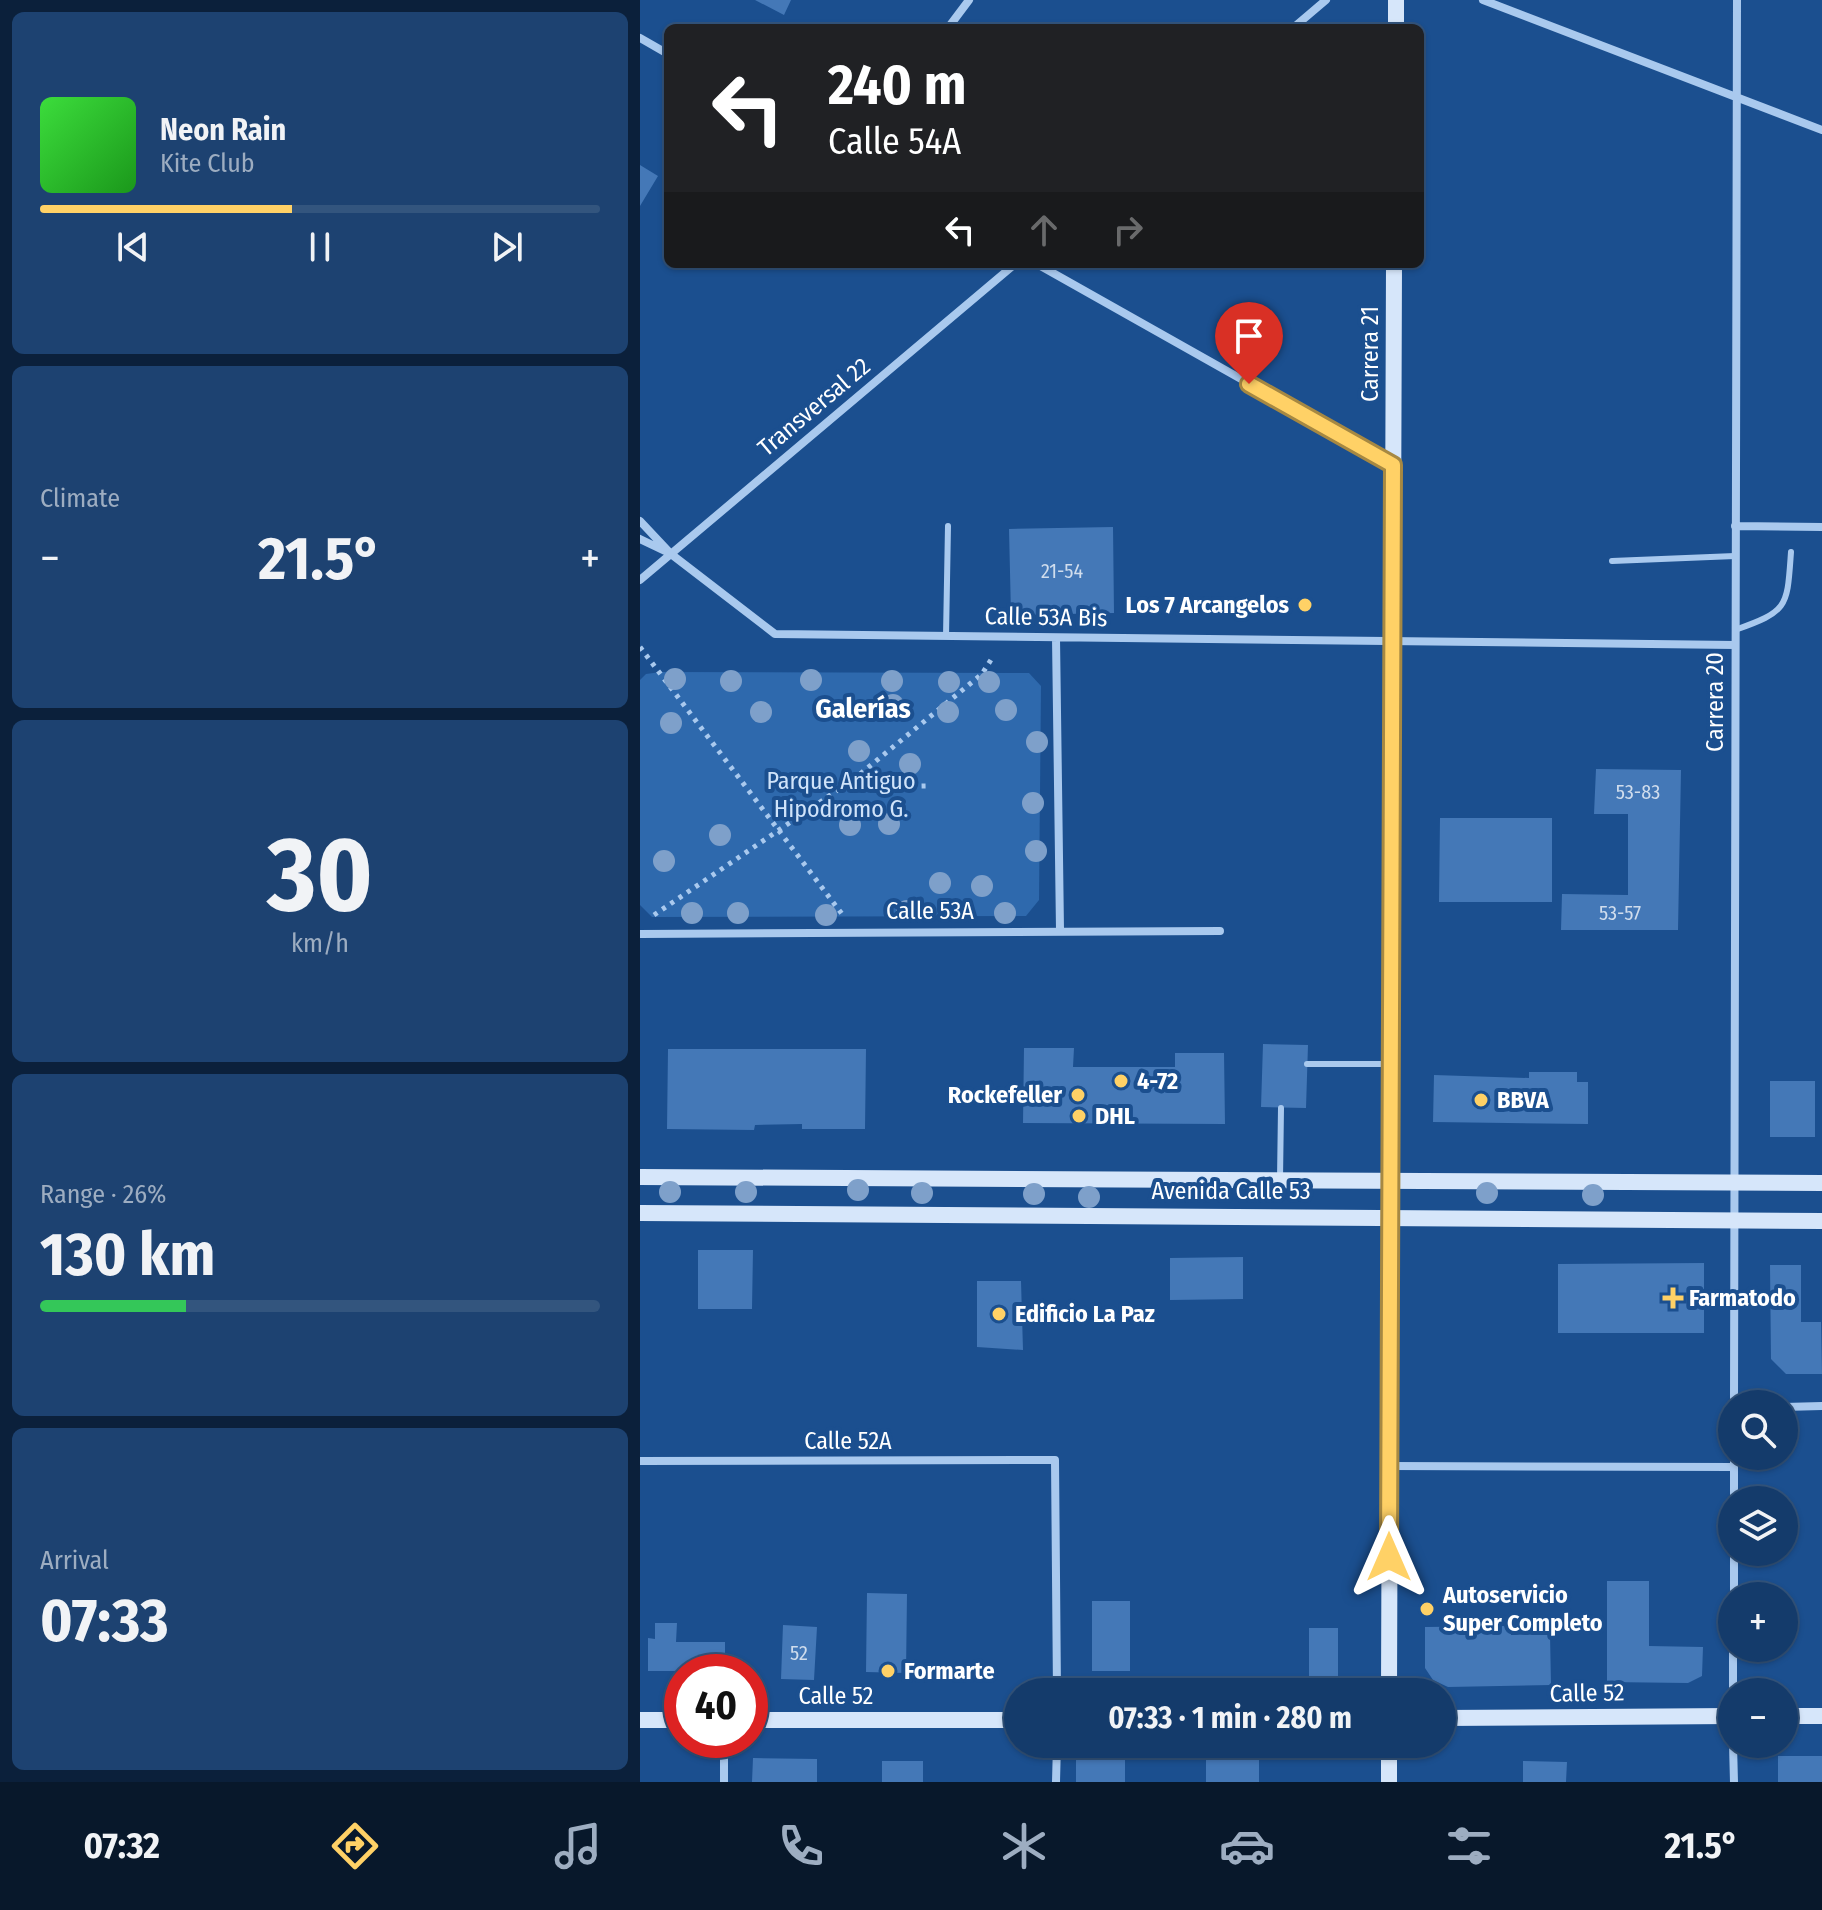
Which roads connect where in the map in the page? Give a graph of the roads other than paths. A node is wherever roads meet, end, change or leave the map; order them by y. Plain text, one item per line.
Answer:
1 (969, 0) edge
2 (1326, 0) edge
3 (1396, 0) edge
4 (1483, 0) edge
5 (1737, 0) edge
6 (951, 24) edge
7 (1298, 24) edge
8 (1396, 24) edge
9 (640, 38) edge
10 (664, 52) edge
11 (1739, 99) junction
12 (1822, 130) edge
13 (1010, 268) edge
14 (1044, 268) edge
15 (1394, 268) edge
16 (1393, 465) junction
17 (640, 521) edge
18 (948, 526) dead end
19 (1735, 526) junction
20 (1822, 527) edge
21 (640, 539) edge
22 (1791, 552) dead end
23 (671, 554) junction
24 (1735, 556) junction
25 (1612, 561) dead end
26 (640, 580) edge
27 (1735, 630) junction
28 (946, 636) junction
29 (1056, 638) junction
30 (1392, 641) junction
31 (1735, 645) junction
32 (1060, 930) junction
33 (1220, 931) dead end
34 (640, 934) edge
35 (1307, 1064) dead end
36 (1390, 1064) junction
37 (1281, 1108) dead end
38 (640, 1177) edge
39 (1280, 1179) junction
40 (1389, 1179) junction
41 (1736, 1182) junction
42 (1822, 1183) edge
43 (640, 1213) edge
44 (1389, 1216) junction
45 (1735, 1220) junction
46 (1822, 1221) edge
47 (1734, 1390) edge
48 (1822, 1406) edge
49 (1798, 1407) edge
50 (640, 1461) edge
51 (1389, 1466) junction
52 (1718, 1467) edge
53 (1057, 1678) edge
54 (1389, 1678) edge
55 (1718, 1716) edge
56 (1798, 1716) edge
57 (1822, 1716) edge
58 (1456, 1718) edge
59 (640, 1720) edge
60 (664, 1720) edge
61 (768, 1720) edge
62 (1004, 1720) edge
63 (724, 1758) edge
64 (1057, 1758) edge
65 (1389, 1758) edge
66 (1733, 1758) edge
67 (724, 1782) edge
68 (1056, 1782) edge
69 (1389, 1782) edge
70 (1734, 1782) edge

1 - 6 street
2 - 7 street
3 - 8 main road
4 - 11 street
5 - 11 street, Carrera 20
9 - 10 street
11 - 12 street
11 - 19 street, Carrera 20
13 - 23 street, Transversal 22
14 - 16 street
15 - 16 main road, Carrera 21
16 - 30 main road, Carrera 21
17 - 23 street
18 - 28 lane
19 - 20 street
19 - 24 street, Carrera 20
21 - 23 street
22 - 27 lane
23 - 26 street, Transversal 22
23 - 28 street, Calle 53A Bis
24 - 25 lane
24 - 27 street, Carrera 20
27 - 31 street, Carrera 20
28 - 29 street, Calle 53A Bis
29 - 30 street, Calle 53A Bis
29 - 32 street
30 - 31 street, Calle 53A Bis
30 - 36 main road, Carrera 21
31 - 41 street, Carrera 20
32 - 33 street, Calle 53A
32 - 34 street, Calle 53A
35 - 36 lane
36 - 40 main road, Carrera 21
37 - 39 lane
38 - 39 main road, Avenida Calle 53
39 - 40 main road, Avenida Calle 53
40 - 41 main road, Avenida Calle 53
40 - 44 main road, Carrera 21
41 - 42 main road, Avenida Calle 53
41 - 45 street, Carrera 20
43 - 44 main road, Avenida Calle 53
44 - 45 main road, Avenida Calle 53
44 - 51 main road, Carrera 21
45 - 46 main road, Avenida Calle 53
45 - 47 street, Carrera 20
48 - 49 street
50 - 53 street, Calle 52A
51 - 52 street
51 - 54 main road, Carrera 21
55 - 58 main road, Calle 52
56 - 57 main road
59 - 60 main road
61 - 62 main road, Calle 52
63 - 67 street
64 - 68 street
65 - 69 main road
66 - 70 street

